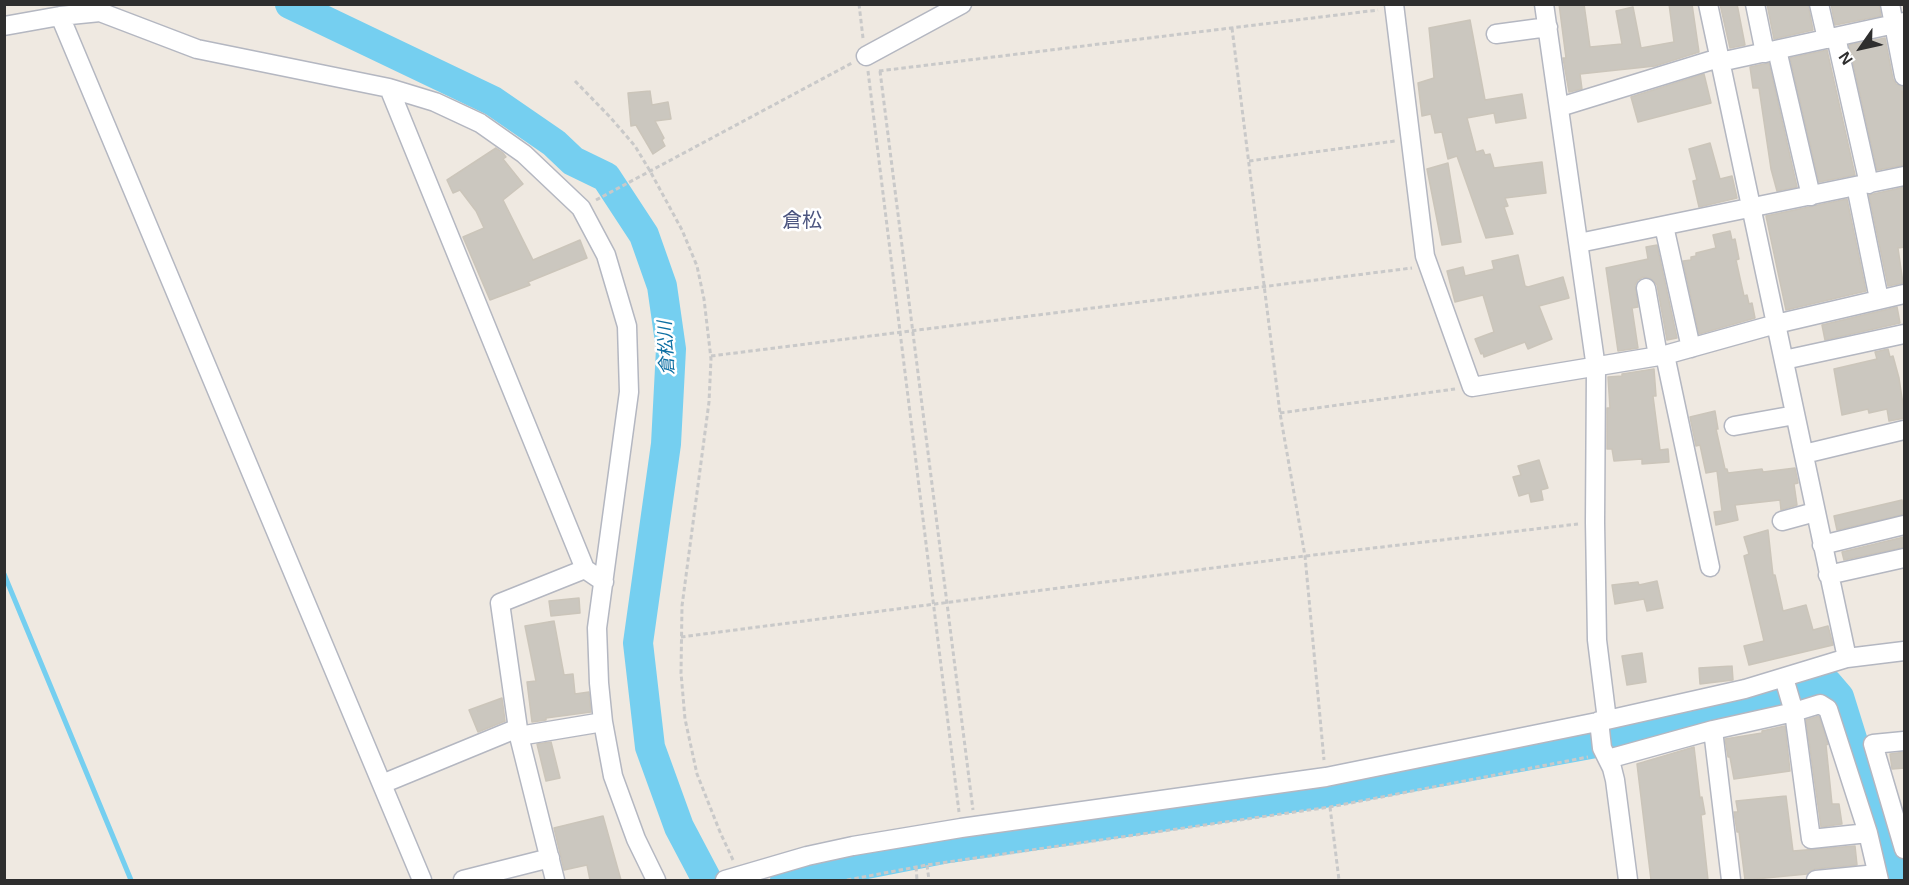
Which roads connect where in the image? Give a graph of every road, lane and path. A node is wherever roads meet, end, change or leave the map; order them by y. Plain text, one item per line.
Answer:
1 (859, 4) edge
2 (962, 4) edge
3 (1544, 4) edge
4 (1708, 4) edge
5 (1755, 4) edge
6 (1819, 4) edge
7 (1890, 4) edge
8 (1395, 6) edge
9 (98, 8) edge
10 (60, 16) junction
11 (1899, 24) edge
12 (4, 26) edge
13 (1548, 27) junction
14 (1232, 28) junction
15 (1496, 34) dead end
16 (1831, 38) junction
17 (1771, 51) junction
18 (1719, 60) junction
19 (867, 64) junction
20 (880, 71) junction
21 (1905, 76) edge
22 (575, 81) dead end
23 (389, 88) junction
24 (1560, 107) junction
25 (1411, 139) junction
26 (1248, 161) junction
27 (650, 171) junction
28 (1905, 176) edge
29 (1862, 185) junction
30 (1811, 196) junction
31 (591, 202) dead end
32 (1750, 208) junction
33 (1664, 226) junction
34 (1580, 243) junction
35 (1428, 266) junction
36 (1264, 287) junction
37 (1646, 288) dead end
38 (1905, 294) edge
39 (1879, 299) junction
40 (1776, 324) junction
41 (912, 331) junction
42 (900, 332) junction
43 (1905, 334) edge
44 (1691, 348) junction
45 (711, 356) junction
46 (1662, 356) junction
47 (1784, 360) junction
48 (1596, 368) junction
49 (1472, 387) junction
50 (1280, 413) junction
51 (1795, 415) junction
52 (1734, 426) dead end
53 (1905, 430) edge
54 (1804, 454) junction
55 (1815, 512) junction
56 (1782, 521) dead end
57 (1595, 522) junction
58 (1905, 525) edge
59 (1822, 545) junction
60 (1305, 556) junction
61 (1905, 558) edge
62 (1710, 567) dead end
63 (585, 569) junction
64 (1828, 575) junction
65 (604, 582) junction
66 (946, 603) junction
67 (934, 605) junction
68 (681, 637) junction
69 (1905, 651) edge
70 (1847, 658) junction
71 (1789, 694) junction
72 (603, 723) junction
73 (1713, 730) junction
74 (518, 732) junction
75 (1603, 739) junction
76 (1905, 741) edge
77 (1326, 777) junction
78 (382, 784) junction
79 (1330, 807) junction
80 (968, 827) junction
81 (1868, 833) junction
82 (1905, 849) edge
83 (550, 858) junction
84 (927, 865) junction
85 (916, 867) junction
86 (1878, 877) edge
87 (737, 878) edge
88 (422, 880) edge
89 (463, 880) edge
90 (555, 880) edge
91 (656, 880) edge
92 (848, 880) edge
93 (918, 880) edge
94 (928, 880) edge
95 (1339, 880) edge
96 (1628, 880) edge
97 (1731, 880) edge
98 (1816, 880) edge

1 - 19 path
2 - 19 street
3 - 13 street
4 - 18 street
5 - 17 street
6 - 16 street
7 - 11 street
8 - 14 path
8 - 25 street
9 - 10 street
9 - 23 street
10 - 12 street
10 - 78 street
11 - 16 street
11 - 21 street
13 - 15 street
13 - 24 street
14 - 20 path
14 - 26 path
16 - 17 street
16 - 29 street
17 - 18 street
17 - 30 street
18 - 24 street
18 - 32 street
19 - 20 path
19 - 27 path
19 - 42 path
20 - 41 path
22 - 27 path
23 - 63 street
23 - 65 street
24 - 34 street
25 - 26 path
25 - 35 street
26 - 36 path
27 - 31 path
27 - 45 path
28 - 29 street
29 - 30 street
29 - 39 street
30 - 32 street
32 - 33 street
32 - 40 street
33 - 34 street
33 - 44 street
34 - 48 street
35 - 36 path
35 - 49 street
36 - 41 path
36 - 50 path
37 - 46 street
38 - 39 street
39 - 40 street
40 - 44 street
40 - 47 street
41 - 42 path
41 - 66 path
42 - 45 path
42 - 67 path
43 - 47 street
44 - 46 street
45 - 68 path
46 - 48 street
46 - 62 street
47 - 51 street
48 - 49 street
48 - 57 street
49 - 50 path
50 - 60 path
51 - 52 street
51 - 54 street
53 - 54 street
54 - 55 street
55 - 56 street
55 - 59 street
57 - 60 path
57 - 75 street
58 - 59 street
59 - 64 street
60 - 66 path
60 - 77 path
61 - 64 street
63 - 65 street
63 - 74 street
64 - 70 street
65 - 72 street
66 - 67 path
66 - 80 path
67 - 68 path
67 - 80 path
68 - 87 path
69 - 70 street
70 - 71 street
71 - 73 street
71 - 75 street
71 - 81 street
71 - 81 street
72 - 74 street
72 - 91 street
73 - 75 street
73 - 97 street
74 - 78 street
74 - 83 street
75 - 77 street
75 - 79 path
75 - 96 street
76 - 82 street
77 - 80 street
78 - 88 street
79 - 84 path
79 - 95 path
80 - 87 street
81 - 86 street
83 - 89 street
83 - 90 street
84 - 85 path
84 - 94 path
85 - 92 path
85 - 93 path
86 - 98 street

